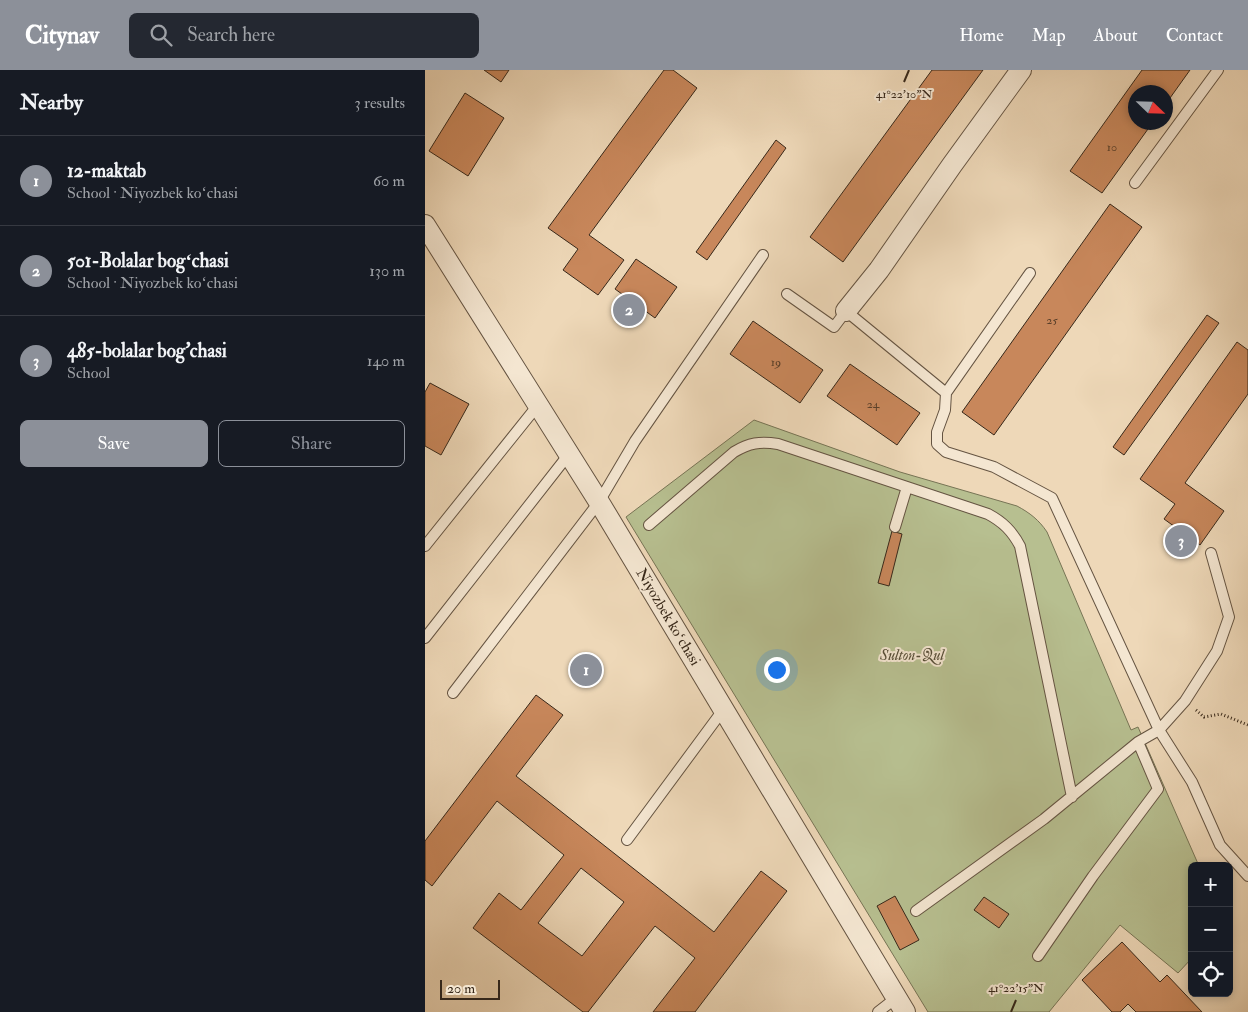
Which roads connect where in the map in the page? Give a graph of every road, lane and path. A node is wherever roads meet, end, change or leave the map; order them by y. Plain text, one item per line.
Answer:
1 (1021, 70) edge
2 (1218, 70) edge
3 (1135, 183) dead end
4 (425, 226) edge
5 (763, 255) dead end
6 (1029, 273) dead end
7 (787, 294) dead end
8 (847, 311) junction
9 (946, 393) junction
10 (538, 405) junction
11 (569, 454) junction
12 (907, 487) junction
13 (599, 502) junction
14 (649, 525) dead end
15 (895, 527) dead end
16 (425, 546) edge
17 (1211, 554) dead end
18 (425, 638) edge
19 (453, 693) dead end
20 (1185, 701) junction
21 (723, 710) junction
22 (1248, 726) edge
23 (1159, 730) junction
24 (1137, 742) junction
25 (1072, 798) junction
26 (627, 840) dead end
27 (1248, 876) edge
28 (916, 910) dead end
29 (1037, 956) dead end
30 (900, 1005) edge
31 (878, 1012) edge

1 - 8 street
2 - 3 lane
4 - 10 street, Niyozbek koʻchasi
5 - 13 lane
6 - 9 lane
7 - 8 lane
8 - 9 lane
9 - 23 lane
10 - 11 street, Niyozbek koʻchasi
10 - 16 lane
11 - 13 street, Niyozbek koʻchasi
11 - 18 lane
12 - 14 lane
12 - 15 lane
12 - 25 lane
13 - 19 lane
13 - 21 street, Niyozbek koʻchasi
17 - 20 lane
20 - 22 path
20 - 23 lane
21 - 26 lane
21 - 30 street, Niyozbek koʻchasi
23 - 24 lane
23 - 27 lane
24 - 25 lane
24 - 29 lane
25 - 28 lane
30 - 31 lane

